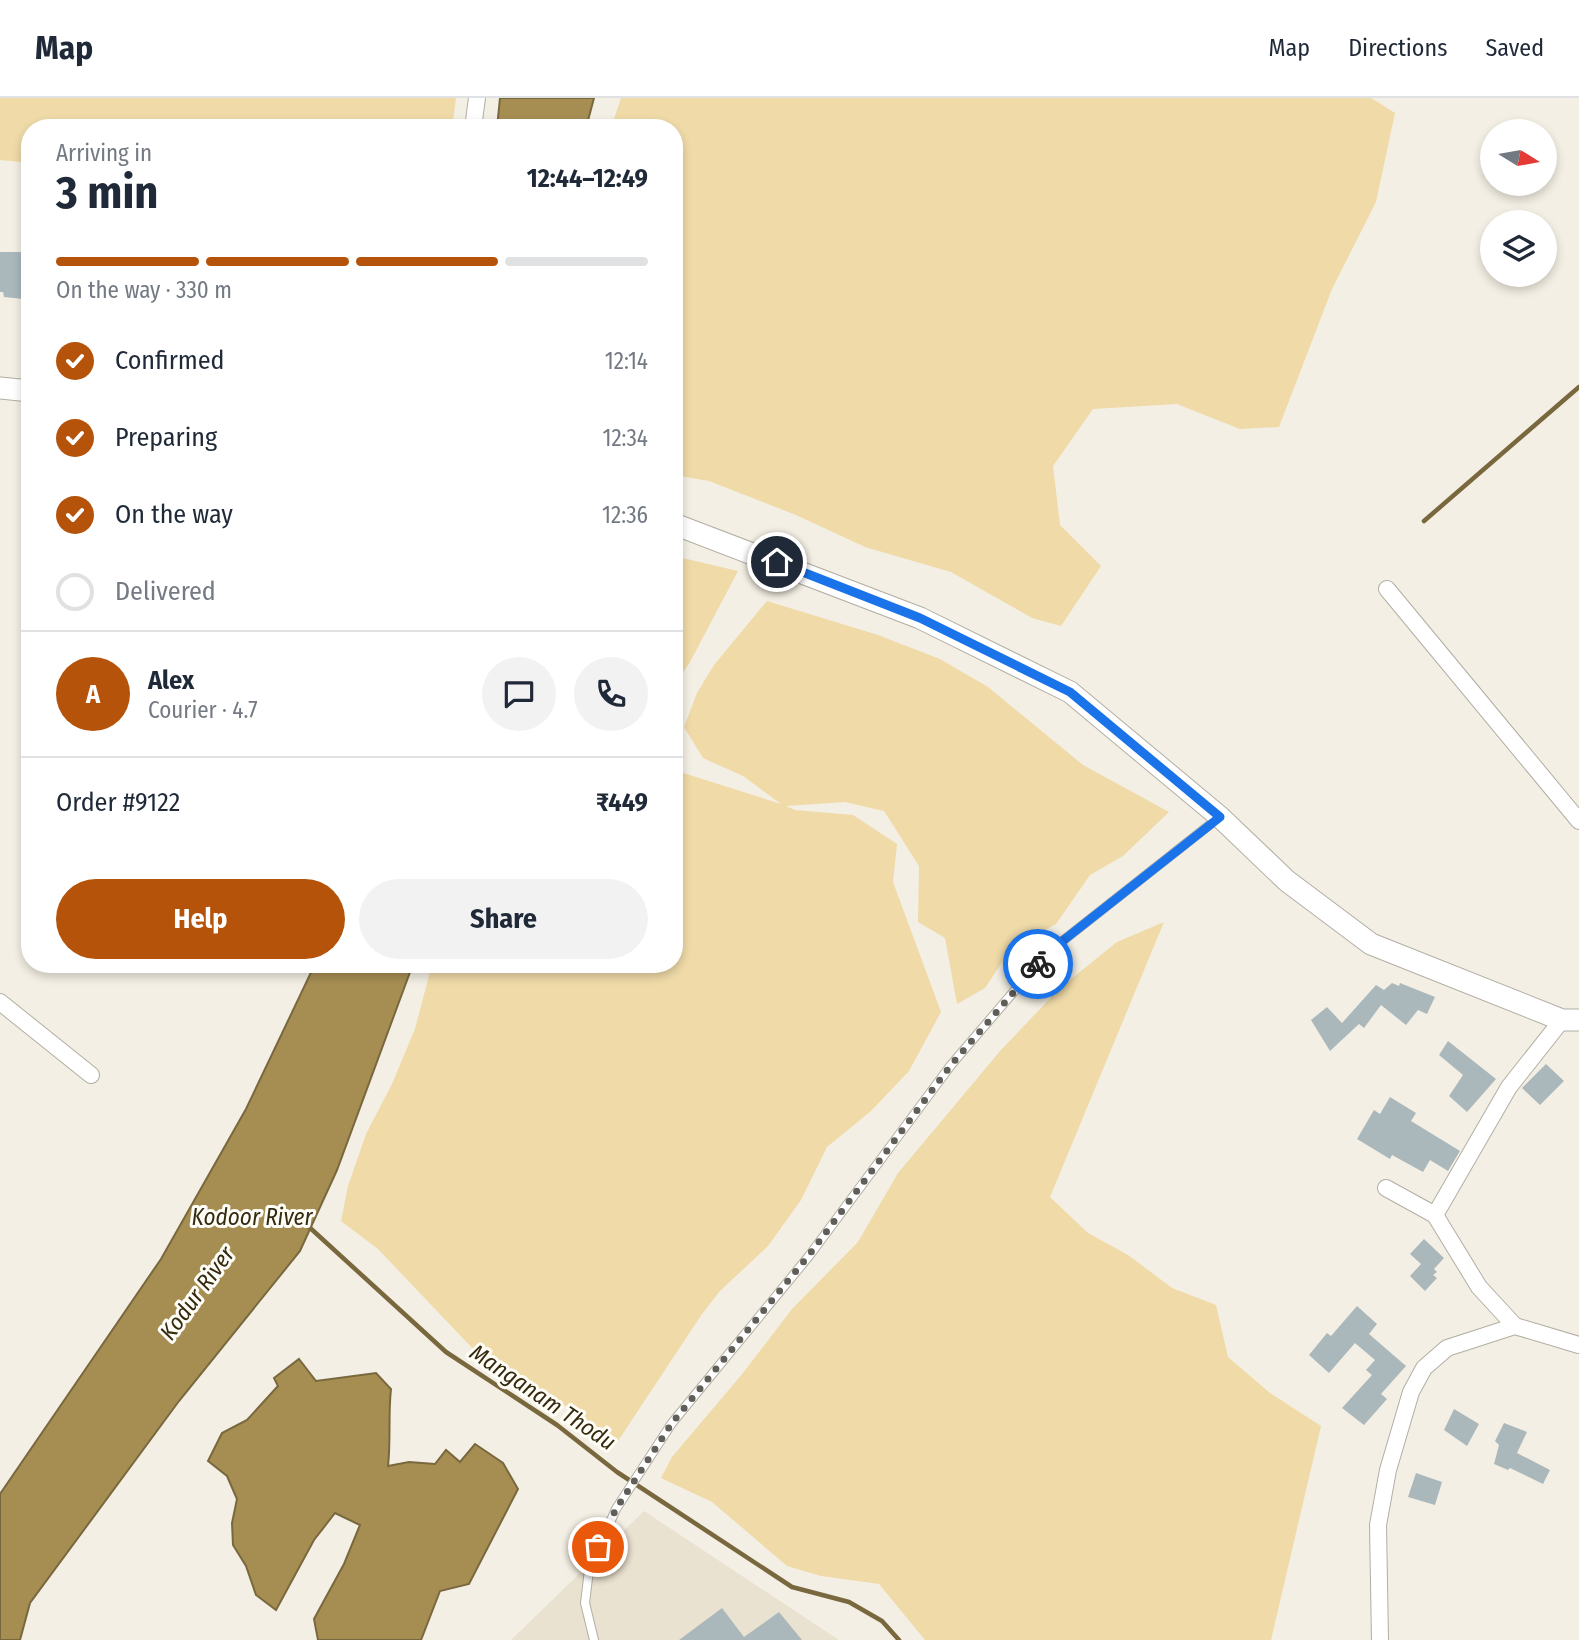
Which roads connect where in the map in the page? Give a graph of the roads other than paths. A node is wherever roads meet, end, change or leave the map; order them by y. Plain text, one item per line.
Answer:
1 (477, 98) edge
2 (474, 119) edge
3 (0, 388) edge
4 (21, 390) edge
5 (683, 527) edge
6 (1387, 589) dead end
7 (1220, 817) junction
8 (1579, 821) edge
9 (0, 1002) edge
10 (1571, 1020) edge
11 (91, 1075) dead end
12 (1386, 1188) dead end
13 (1435, 1215) junction
14 (1515, 1326) junction
15 (1579, 1345) edge
16 (594, 1640) edge
17 (1380, 1640) edge

1 - 2 street
3 - 4 main road
5 - 7 main road
6 - 8 street
7 - 10 main road
7 - 16 lane
9 - 11 street
10 - 13 street
12 - 13 street
13 - 14 street
14 - 15 street
14 - 17 street

